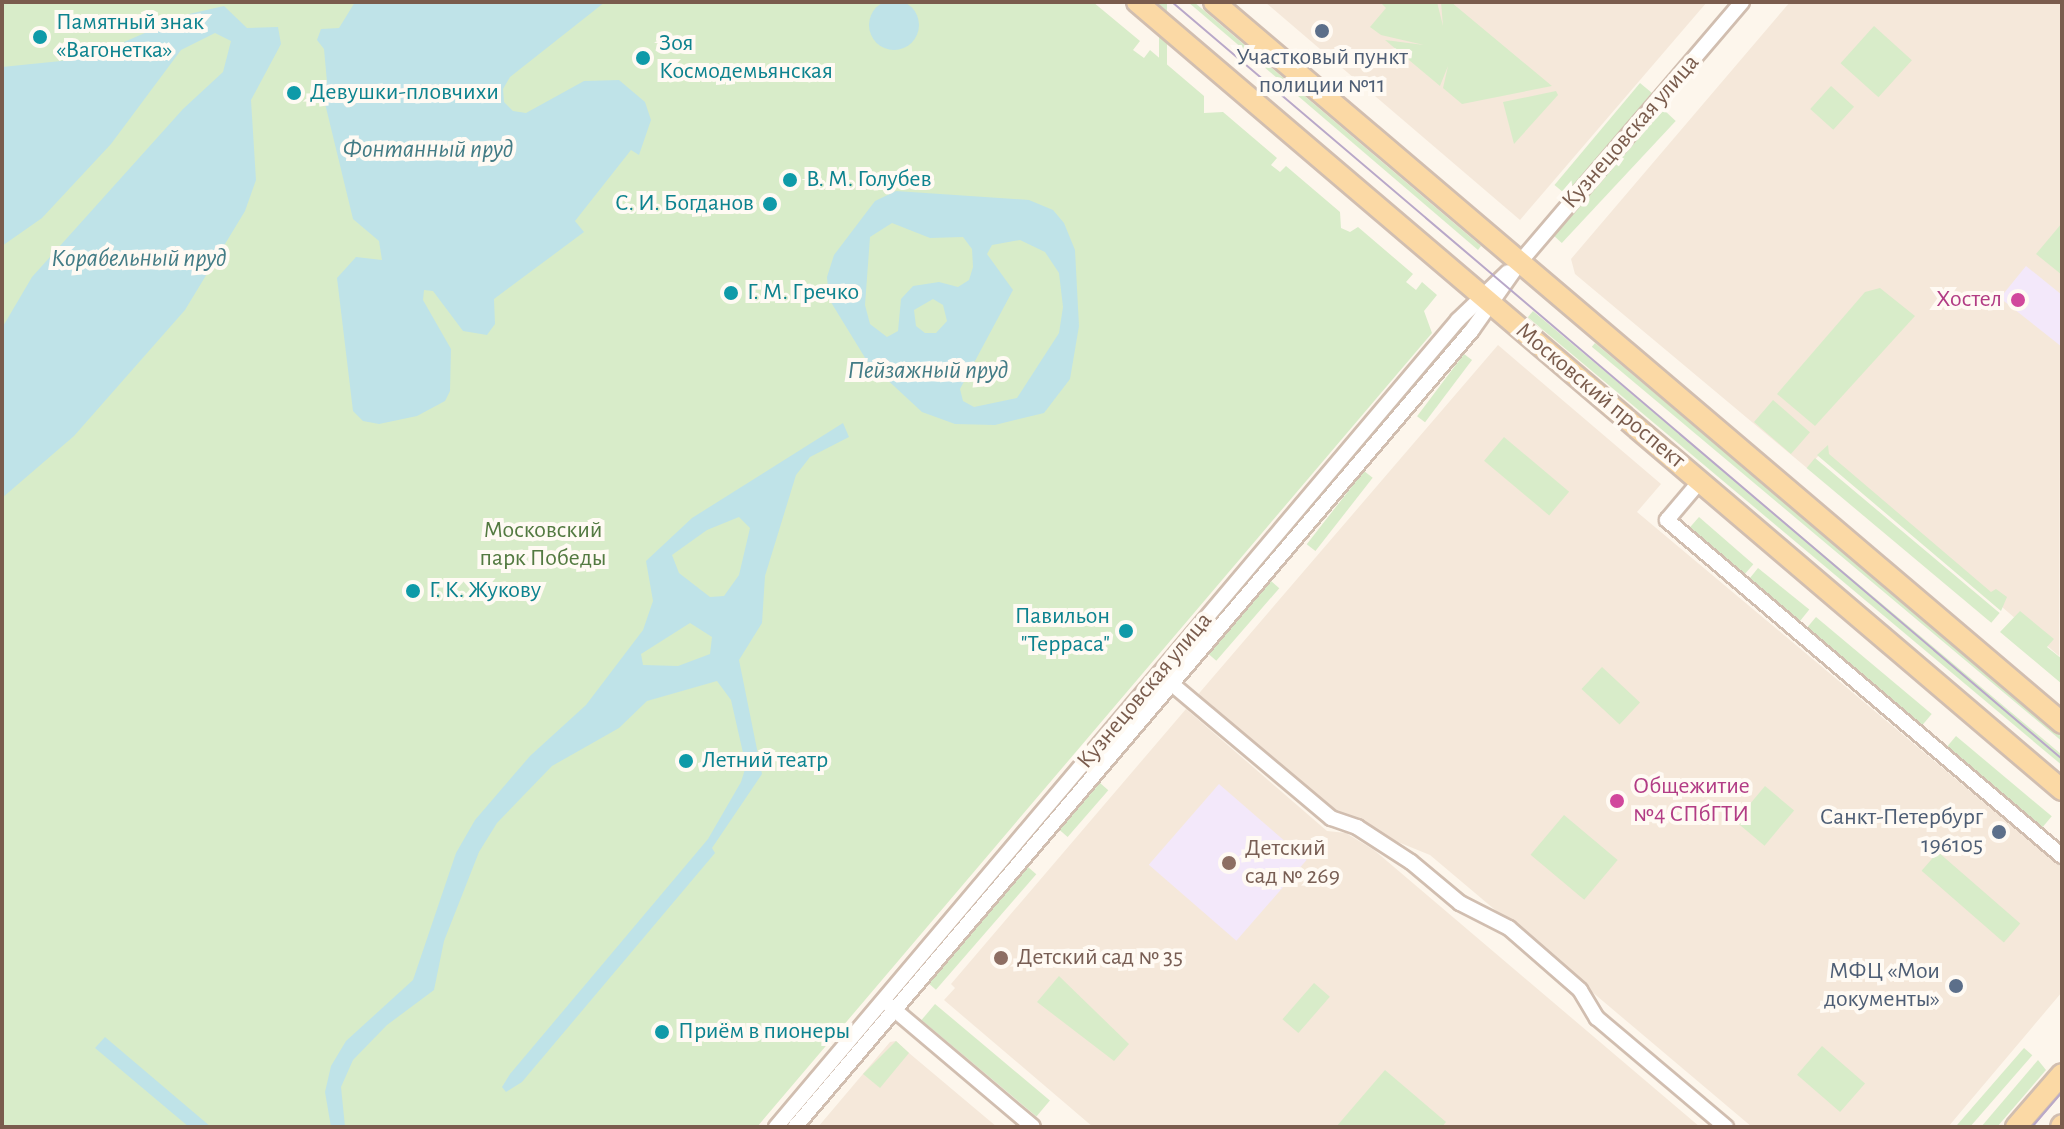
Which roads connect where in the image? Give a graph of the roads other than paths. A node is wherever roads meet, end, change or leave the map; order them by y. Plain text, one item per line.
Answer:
1 (1137, 2) edge
2 (1214, 2) edge
3 (1742, 2) edge
4 (1520, 262) junction
5 (1486, 300) junction
6 (1700, 481) junction
7 (1166, 679) junction
8 (2062, 723) edge
9 (2062, 790) edge
10 (2062, 856) edge
11 (889, 1005) junction
12 (2062, 1074) edge
13 (776, 1127) edge
14 (795, 1127) edge
15 (1033, 1127) edge
16 (1726, 1127) edge
17 (2016, 1127) edge

1 - 5 main road, Московский проспект
2 - 4 main road, Московский проспект
3 - 4 street, Кузнецовская улица
4 - 5 street, Кузнецовская улица
4 - 8 main road, Московский проспект
5 - 6 main road, Московский проспект
5 - 7 street, Кузнецовская улица
6 - 9 main road, Московский проспект
6 - 10 street
7 - 11 street, Кузнецовская улица
7 - 16 street
11 - 13 street, Кузнецовская улица
11 - 14 street, Кузнецовская улица
11 - 15 street
12 - 17 main road

